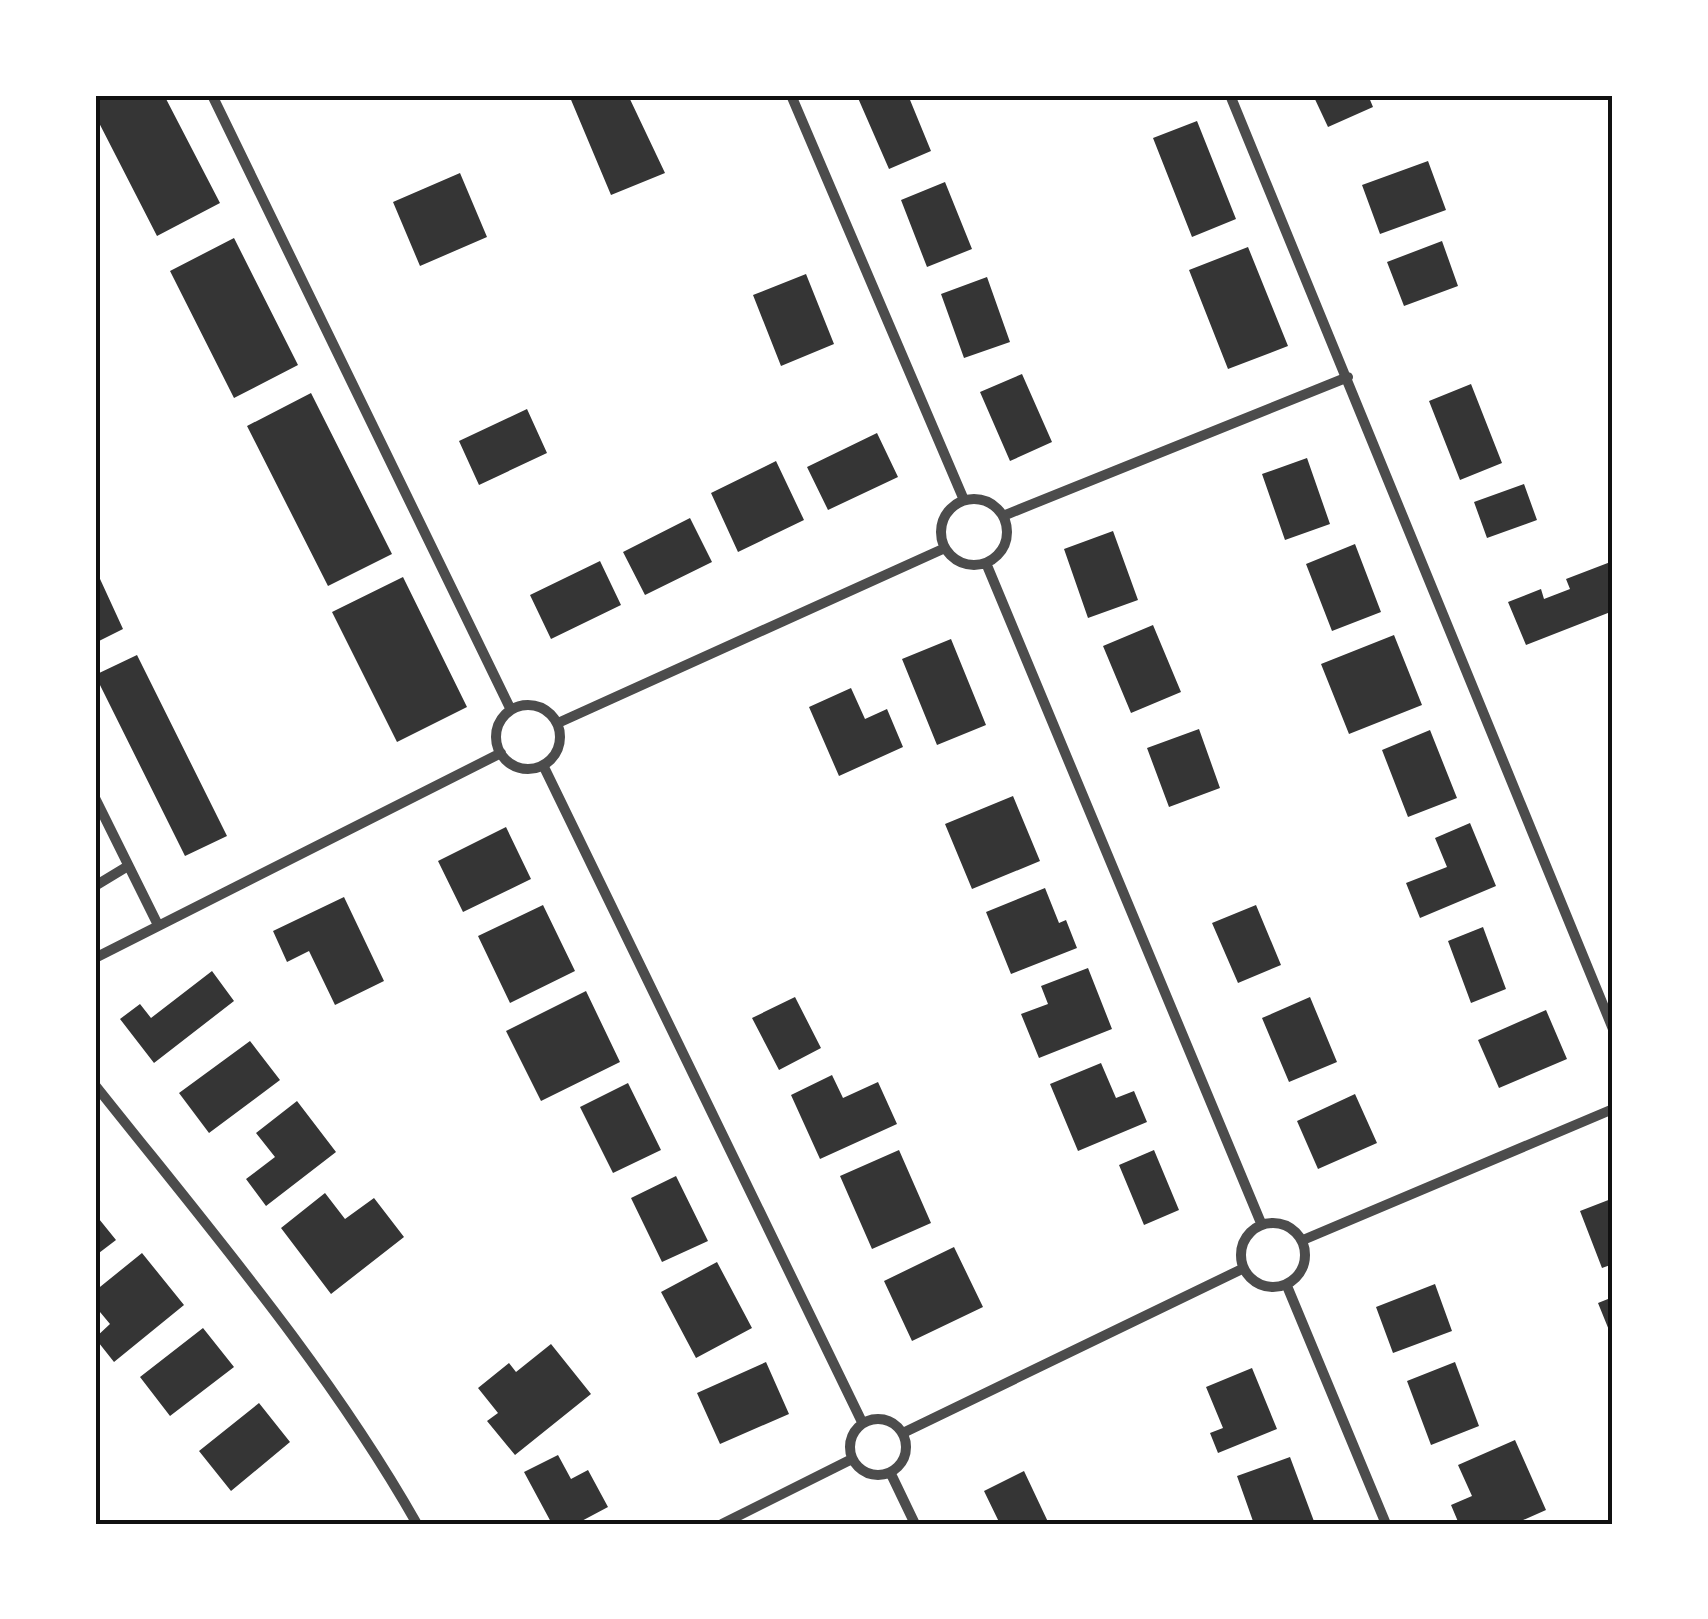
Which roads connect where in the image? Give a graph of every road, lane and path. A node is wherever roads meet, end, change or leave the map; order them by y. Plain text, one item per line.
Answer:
1 (212, 95) edge
2 (791, 95) edge
3 (1230, 95) edge
4 (1348, 376) junction
5 (964, 500) junction
6 (1003, 516) junction
7 (945, 548) junction
8 (986, 563) junction
9 (511, 710) junction
10 (558, 723) junction
11 (500, 753) junction
12 (543, 765) junction
13 (95, 798) edge
14 (128, 866) junction
15 (95, 886) edge
16 (158, 926) junction
17 (95, 958) edge
18 (1613, 1028) edge
19 (95, 1084) edge
20 (1613, 1109) edge
21 (1262, 1223) junction
22 (1303, 1240) junction
23 (1242, 1269) junction
24 (1287, 1286) junction
25 (862, 1422) junction
26 (905, 1432) junction
27 (850, 1460) junction
28 (891, 1474) junction
29 (417, 1524) edge
30 (722, 1524) edge
31 (915, 1524) edge
32 (1386, 1524) edge

1 - 9 street
2 - 5 street
3 - 4 street
4 - 6 street
4 - 18 street
5 - 6 street
5 - 7 street
6 - 8 street
7 - 8 street
7 - 10 street
8 - 21 street
9 - 10 street
9 - 11 street
10 - 12 street
11 - 12 street
11 - 16 street
12 - 25 street
13 - 14 street
14 - 15 street
14 - 16 street
16 - 17 street
19 - 29 street
20 - 22 street
21 - 22 street
21 - 23 street
22 - 24 street
23 - 24 street
23 - 26 street
24 - 32 street
25 - 26 street
25 - 27 street
26 - 28 street
27 - 28 street
27 - 30 street
28 - 31 street

